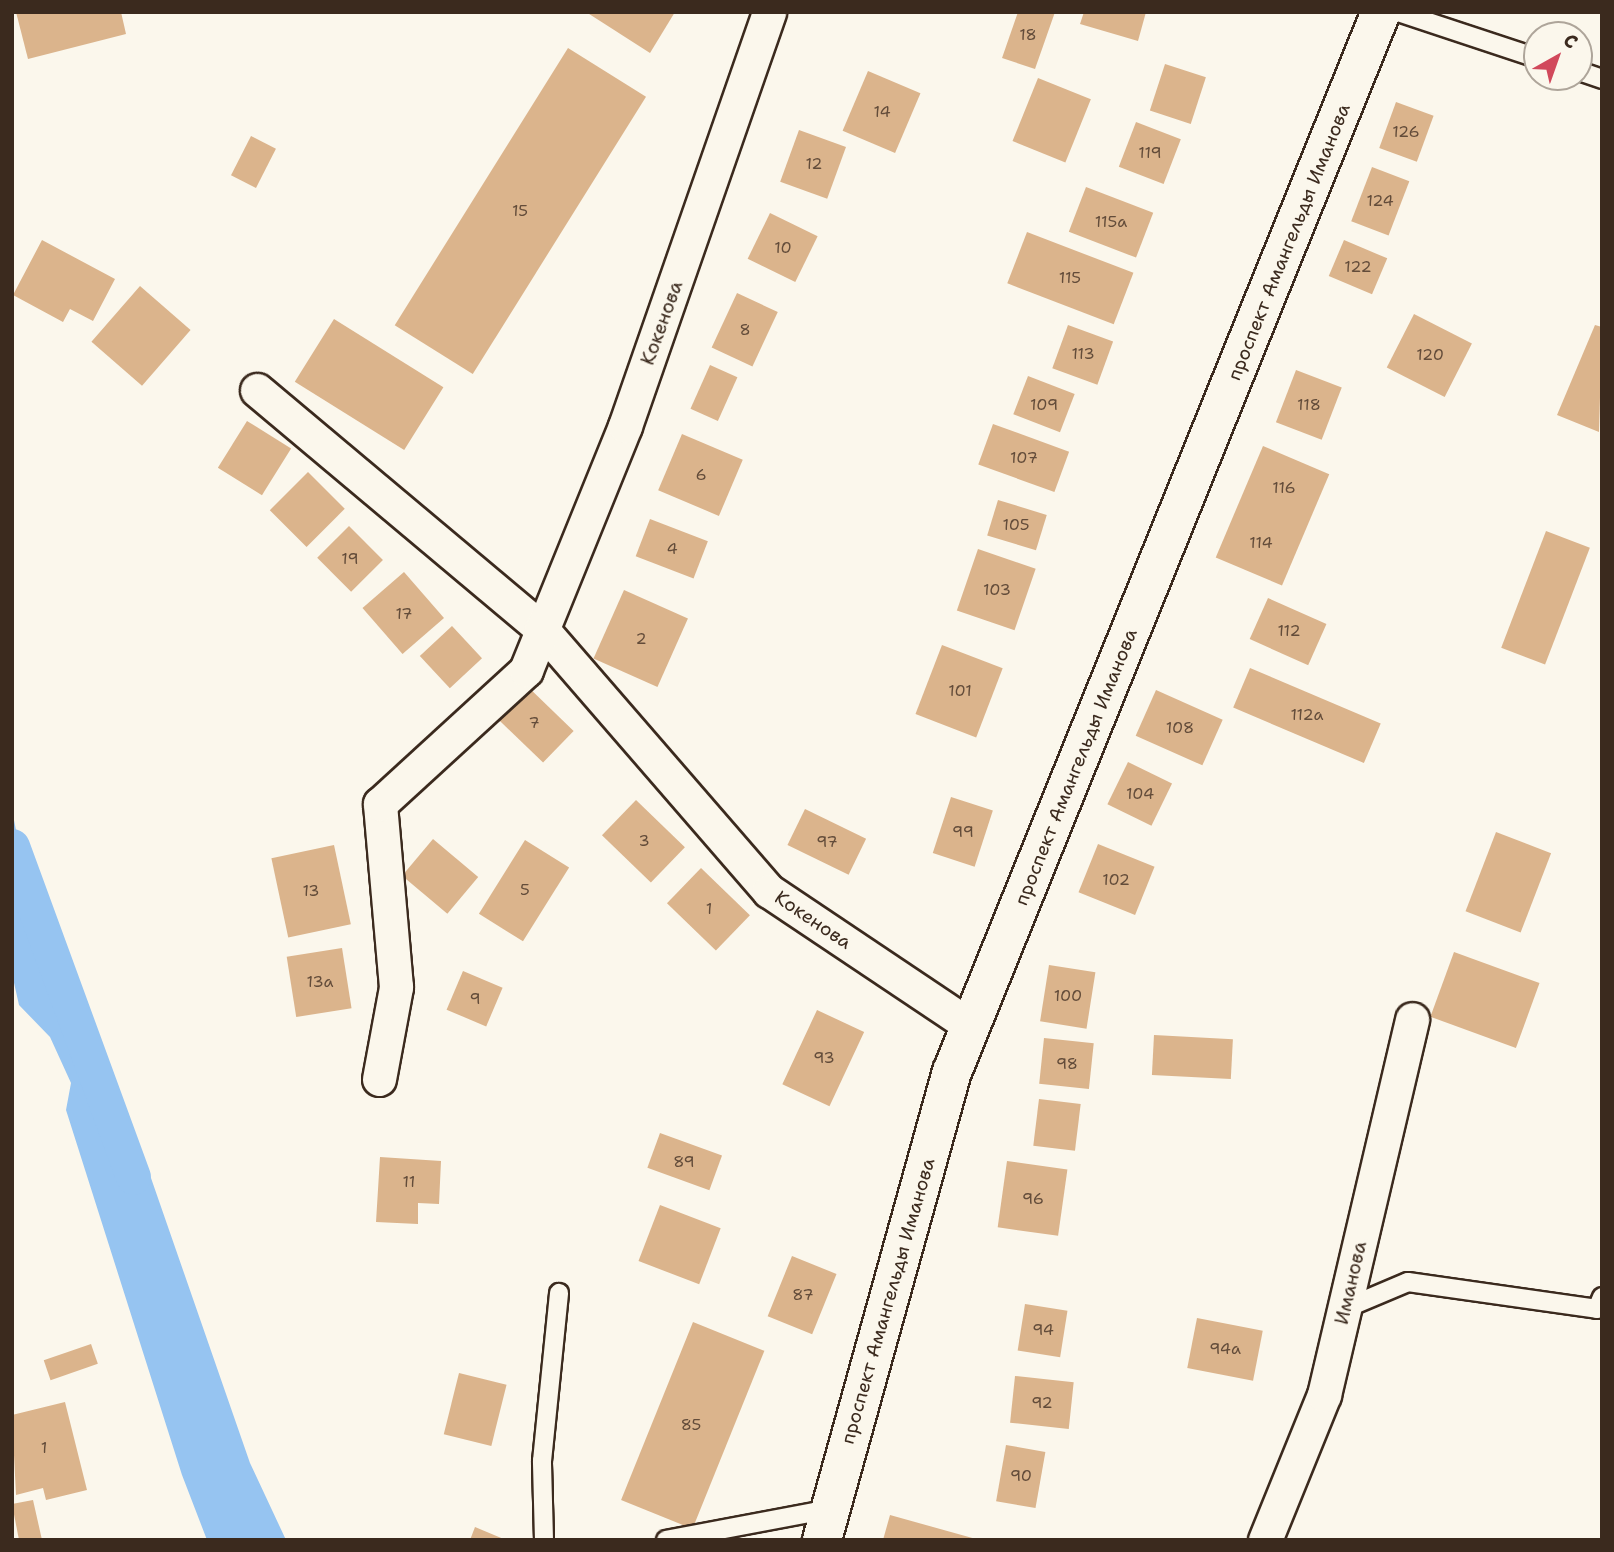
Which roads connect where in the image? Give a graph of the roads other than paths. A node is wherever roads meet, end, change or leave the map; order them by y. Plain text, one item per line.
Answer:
1 (769, 12) edge
2 (1381, 12) edge
3 (1398, 12) edge
4 (1523, 53) edge
5 (257, 390) dead end
6 (541, 628) junction
7 (1412, 1018) dead end
8 (971, 1026) junction
9 (379, 1079) dead end
10 (559, 1293) dead end
11 (1602, 1297) edge
12 (1344, 1309) junction
13 (826, 1524) edge
14 (544, 1540) edge
15 (666, 1540) edge
16 (1265, 1540) edge

1 - 6 street, Кокенова
2 - 8 main road, проспект Амангельды Иманова
3 - 4 lane
5 - 6 street, Кокенова
6 - 8 street, Кокенова
6 - 9 street, Кокенова
7 - 12 street, Иманова
8 - 13 main road, проспект Амангельды Иманова
10 - 14 lane
11 - 12 lane
12 - 16 street, Иманова
13 - 15 lane

